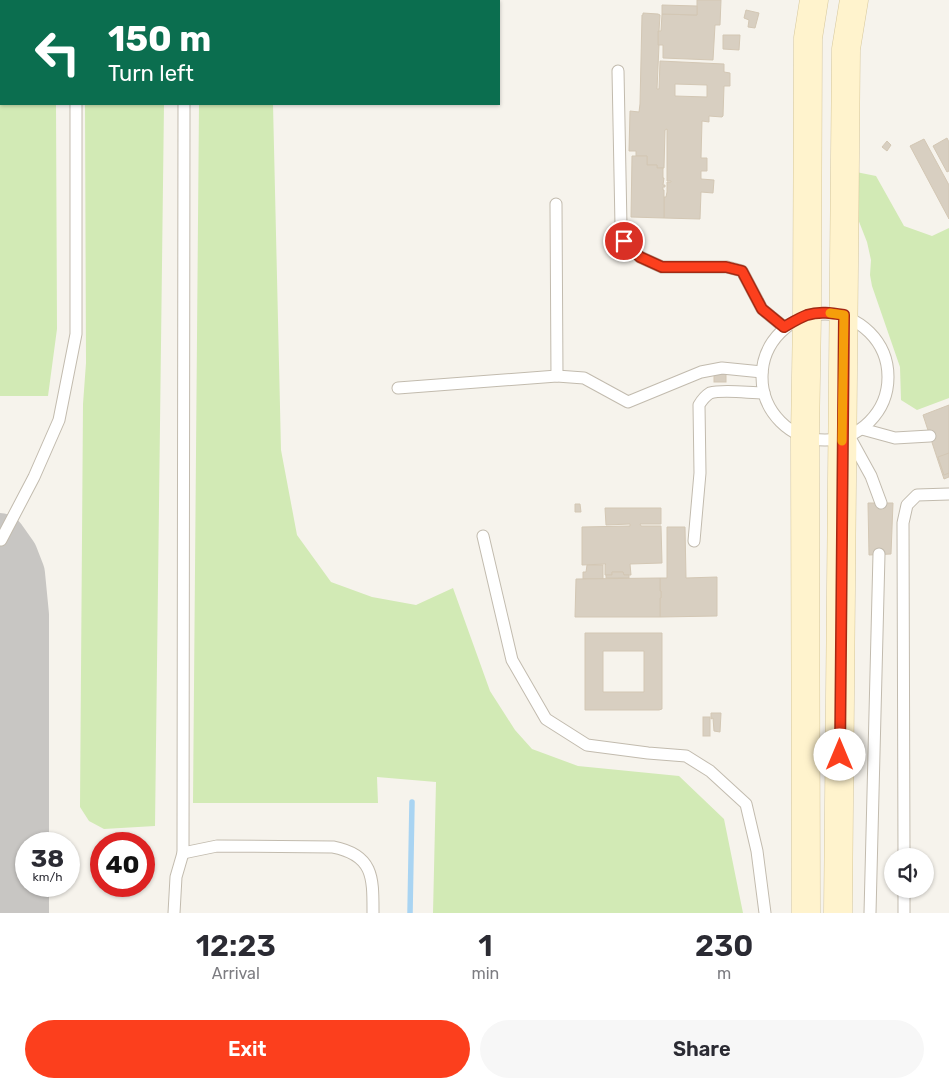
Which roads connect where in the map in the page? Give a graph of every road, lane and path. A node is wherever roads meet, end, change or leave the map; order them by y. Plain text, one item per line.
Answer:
1 (814, 0) edge
2 (854, 0) edge
3 (618, 71) dead end
4 (76, 105) edge
5 (184, 105) edge
6 (556, 204) dead end
7 (844, 315) junction
8 (795, 321) junction
9 (762, 372) junction
10 (557, 376) junction
11 (398, 388) dead end
12 (764, 393) junction
13 (851, 435) junction
14 (930, 436) dead end
15 (804, 437) junction
16 (949, 494) edge
17 (881, 504) dead end
18 (483, 536) dead end
19 (1, 540) edge
20 (694, 541) dead end
21 (879, 554) dead end
22 (904, 848) edge
23 (183, 853) junction
24 (904, 898) edge
25 (174, 913) edge
26 (373, 913) edge
27 (765, 913) edge
28 (806, 913) edge
29 (838, 913) edge
30 (870, 913) edge
31 (904, 913) edge

1 - 8 street
2 - 7 street
3 - 8 lane
4 - 19 lane
5 - 23 lane
6 - 10 lane
7 - 8 lane
7 - 13 street
7 - 13 lane
8 - 9 lane
8 - 15 street
9 - 10 lane
9 - 12 lane
10 - 11 lane
12 - 15 lane
12 - 20 lane
13 - 14 lane
13 - 15 lane
13 - 17 lane
13 - 29 street
15 - 28 street
16 - 22 lane
18 - 27 lane
21 - 30 lane
23 - 25 lane
23 - 26 lane
24 - 31 lane

